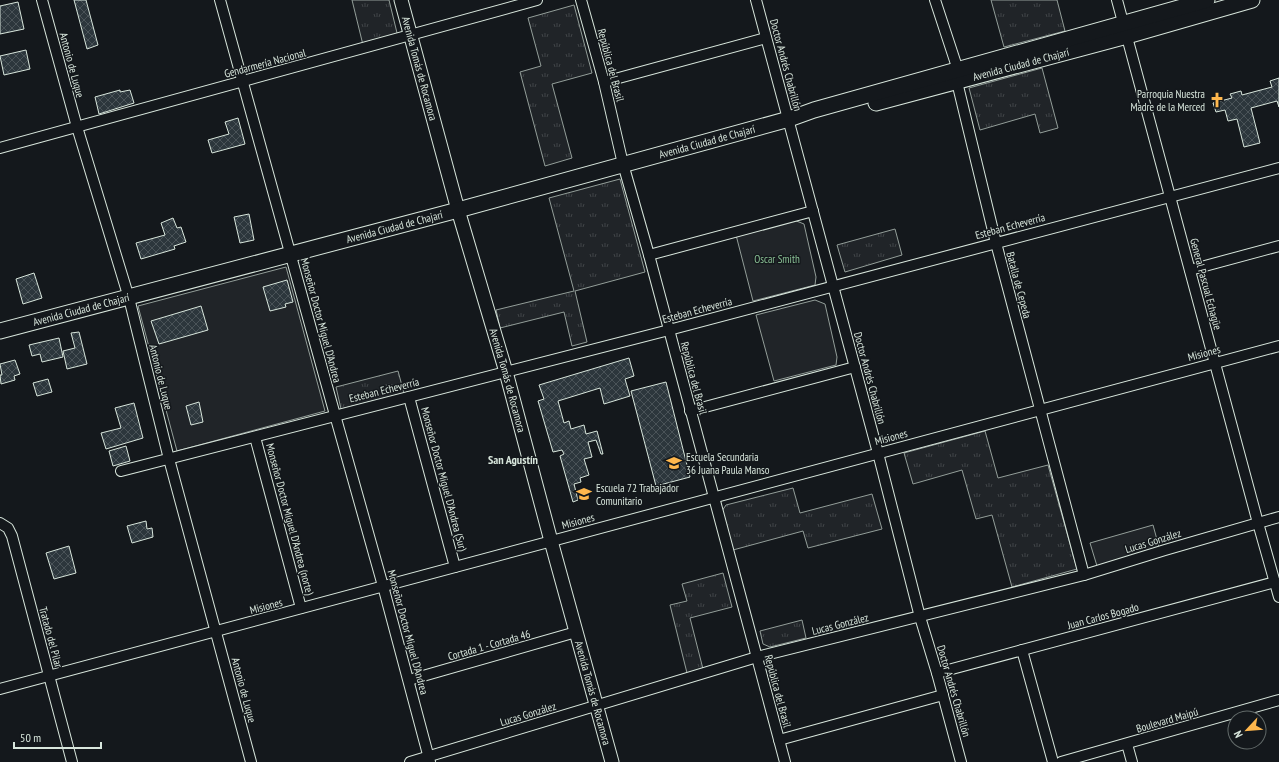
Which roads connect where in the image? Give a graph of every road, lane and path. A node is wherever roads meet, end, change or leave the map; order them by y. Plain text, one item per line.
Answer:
1 (42, 0) edge
2 (220, 0) edge
3 (401, 0) edge
4 (537, 0) edge
5 (581, 0) edge
6 (756, 0) edge
7 (935, 0) edge
8 (1117, 0) edge
9 (1207, 0) edge
10 (1252, 0) edge
11 (1126, 29) junction
12 (410, 36) junction
13 (766, 38) junction
14 (957, 76) junction
15 (244, 82) junction
16 (604, 82) junction
17 (789, 119) junction
18 (77, 127) junction
19 (0, 148) edge
20 (623, 164) junction
21 (1279, 168) edge
22 (1170, 196) junction
23 (458, 210) junction
24 (813, 211) junction
25 (996, 243) junction
26 (1279, 246) edge
27 (291, 254) junction
28 (649, 255) junction
29 (1190, 270) junction
30 (833, 286) junction
31 (130, 298) junction
32 (669, 330) junction
33 (0, 331) edge
34 (1279, 346) edge
35 (1214, 363) junction
36 (855, 367) junction
37 (506, 372) junction
38 (409, 397) junction
39 (1040, 410) junction
40 (690, 411) junction
41 (335, 415) junction
42 (255, 437) junction
43 (878, 453) junction
44 (169, 459) junction
45 (121, 471) dead end
46 (713, 497) junction
47 (1279, 518) edge
48 (0, 523) edge
49 (1258, 523) junction
50 (551, 541) junction
51 (455, 567) junction
52 (1084, 575) junction
53 (1275, 582) junction
54 (383, 586) junction
55 (1279, 596) edge
56 (301, 608) junction
57 (920, 617) junction
58 (216, 631) junction
59 (576, 632) junction
60 (1022, 650) junction
61 (757, 657) junction
62 (937, 673) junction
63 (50, 676) junction
64 (409, 680) junction
65 (0, 689) edge
66 (943, 694) junction
67 (1279, 700) edge
68 (597, 705) junction
69 (779, 740) junction
70 (1127, 744) junction
71 (429, 760) edge
72 (72, 762) edge
73 (251, 762) edge
74 (410, 762) edge
75 (612, 762) edge
76 (785, 762) edge
77 (961, 762) edge
78 (1052, 762) edge
79 (1061, 762) edge
80 (1132, 762) edge

1 - 18 street, Antonio de Luque
2 - 15 street, Monseñor Doctor Miguel D'Andrea
3 - 12 street, Avenida Tomás de Rocamora
4 - 12 street, Gendarmería Nacional
5 - 16 street, República del Brasil
6 - 13 street, Doctor Andrés Chabrillón
7 - 14 street, Batalla de Cepeda
8 - 11 street, General Pascual Echagüe
9 - 11 main road, Avenida Ciudad de Chajarí
10 - 11 main road, Avenida Ciudad de Chajarí
11 - 14 main road, Avenida Ciudad de Chajarí
11 - 22 street, General Pascual Echagüe
12 - 15 street, Gendarmería Nacional
12 - 23 street, Avenida Tomás de Rocamora
13 - 16 street
13 - 17 street, Doctor Andrés Chabrillón
14 - 17 main road, Avenida Ciudad de Chajarí
14 - 25 street, Batalla de Cepeda
15 - 18 street, Gendarmería Nacional
15 - 27 street, Monseñor Doctor Miguel D'Andrea
16 - 20 street, República del Brasil
17 - 20 main road, Avenida Ciudad de Chajarí
17 - 24 street, Doctor Andrés Chabrillón
18 - 19 street, Gendarmería Nacional
18 - 31 street, Antonio de Luque
20 - 23 main road, Avenida Ciudad de Chajarí
20 - 28 street, República del Brasil
21 - 22 street, Esteban Echeverría
22 - 25 street, Esteban Echeverría
22 - 29 street, General Pascual Echagüe
23 - 27 main road, Avenida Ciudad de Chajarí
23 - 37 street, Avenida Tomás de Rocamora
24 - 28 street
24 - 30 street, Doctor Andrés Chabrillón
25 - 30 street, Esteban Echeverría
25 - 39 street, Batalla de Cepeda
26 - 29 street
27 - 31 main road, Avenida Ciudad de Chajarí
27 - 41 street, Monseñor Doctor Miguel D'Andrea
28 - 32 street, República del Brasil
29 - 35 street, General Pascual Echagüe
30 - 32 street, Esteban Echeverría
30 - 36 street, Doctor Andrés Chabrillón
31 - 33 main road, Avenida Ciudad de Chajarí
31 - 44 street, Antonio de Luque
32 - 37 street, Esteban Echeverría
32 - 40 street, República del Brasil
34 - 35 street, Misiones
35 - 39 street, Misiones
35 - 49 street, General Pascual Echagüe
36 - 40 street
36 - 43 street, Doctor Andrés Chabrillón
37 - 38 street, Esteban Echeverría
37 - 50 street, Avenida Tomás de Rocamora
38 - 41 street, Esteban Echeverría
38 - 51 street, Monseñor Doctor Miguel D'Andrea (Sur)
39 - 43 street, Misiones
39 - 52 street, Batalla de Cepeda
40 - 46 street, República del Brasil
41 - 42 street, Esteban Echeverría
41 - 54 street, Monseñor Doctor Miguel D'Andrea
42 - 44 street, Esteban Echeverría
42 - 56 street, Monseñor Doctor Miguel D'Andrea (norte)
43 - 46 street, Misiones
43 - 57 street, Doctor Andrés Chabrillón
44 - 45 street, Esteban Echeverría
44 - 58 street, Antonio de Luque
46 - 50 street, Misiones
46 - 61 street, República del Brasil
47 - 49 street, Lucas González
48 - 63 street, Tratado del Pilar
49 - 52 street, Lucas González
49 - 53 street, General Pascual Echagüe
50 - 51 street, Misiones
50 - 59 street, Avenida Tomás de Rocamora
51 - 54 street, Misiones
52 - 57 street, Lucas González
53 - 55 street, General Pascual Echagüe
53 - 60 street, Juan Carlos Bogado
54 - 56 street, Misiones
54 - 64 street, Monseñor Doctor Miguel D'Andrea
56 - 58 street, Misiones
57 - 61 street, Lucas González
57 - 62 street, Doctor Andrés Chabrillón
58 - 63 street, Misiones
58 - 73 street, Antonio de Luque
59 - 64 street, Cortada 1 - Cortada 46
59 - 68 street, Avenida Tomás de Rocamora
60 - 62 street, Juan Carlos Bogado
60 - 78 street
61 - 68 street, Lucas González
61 - 69 street, República del Brasil
62 - 66 street, Doctor Andrés Chabrillón
63 - 65 street, Misiones
63 - 72 street, Tratado del Pilar
64 - 71 street, Monseñor Doctor Miguel D'Andrea
66 - 69 street
66 - 77 street, Doctor Andrés Chabrillón
67 - 70 street, Boulevard Maipú
68 - 71 street, Lucas González
68 - 75 street, Avenida Tomás de Rocamora
69 - 76 street, República del Brasil
70 - 79 street, Boulevard Maipú
70 - 80 street
71 - 74 street, Lucas González

